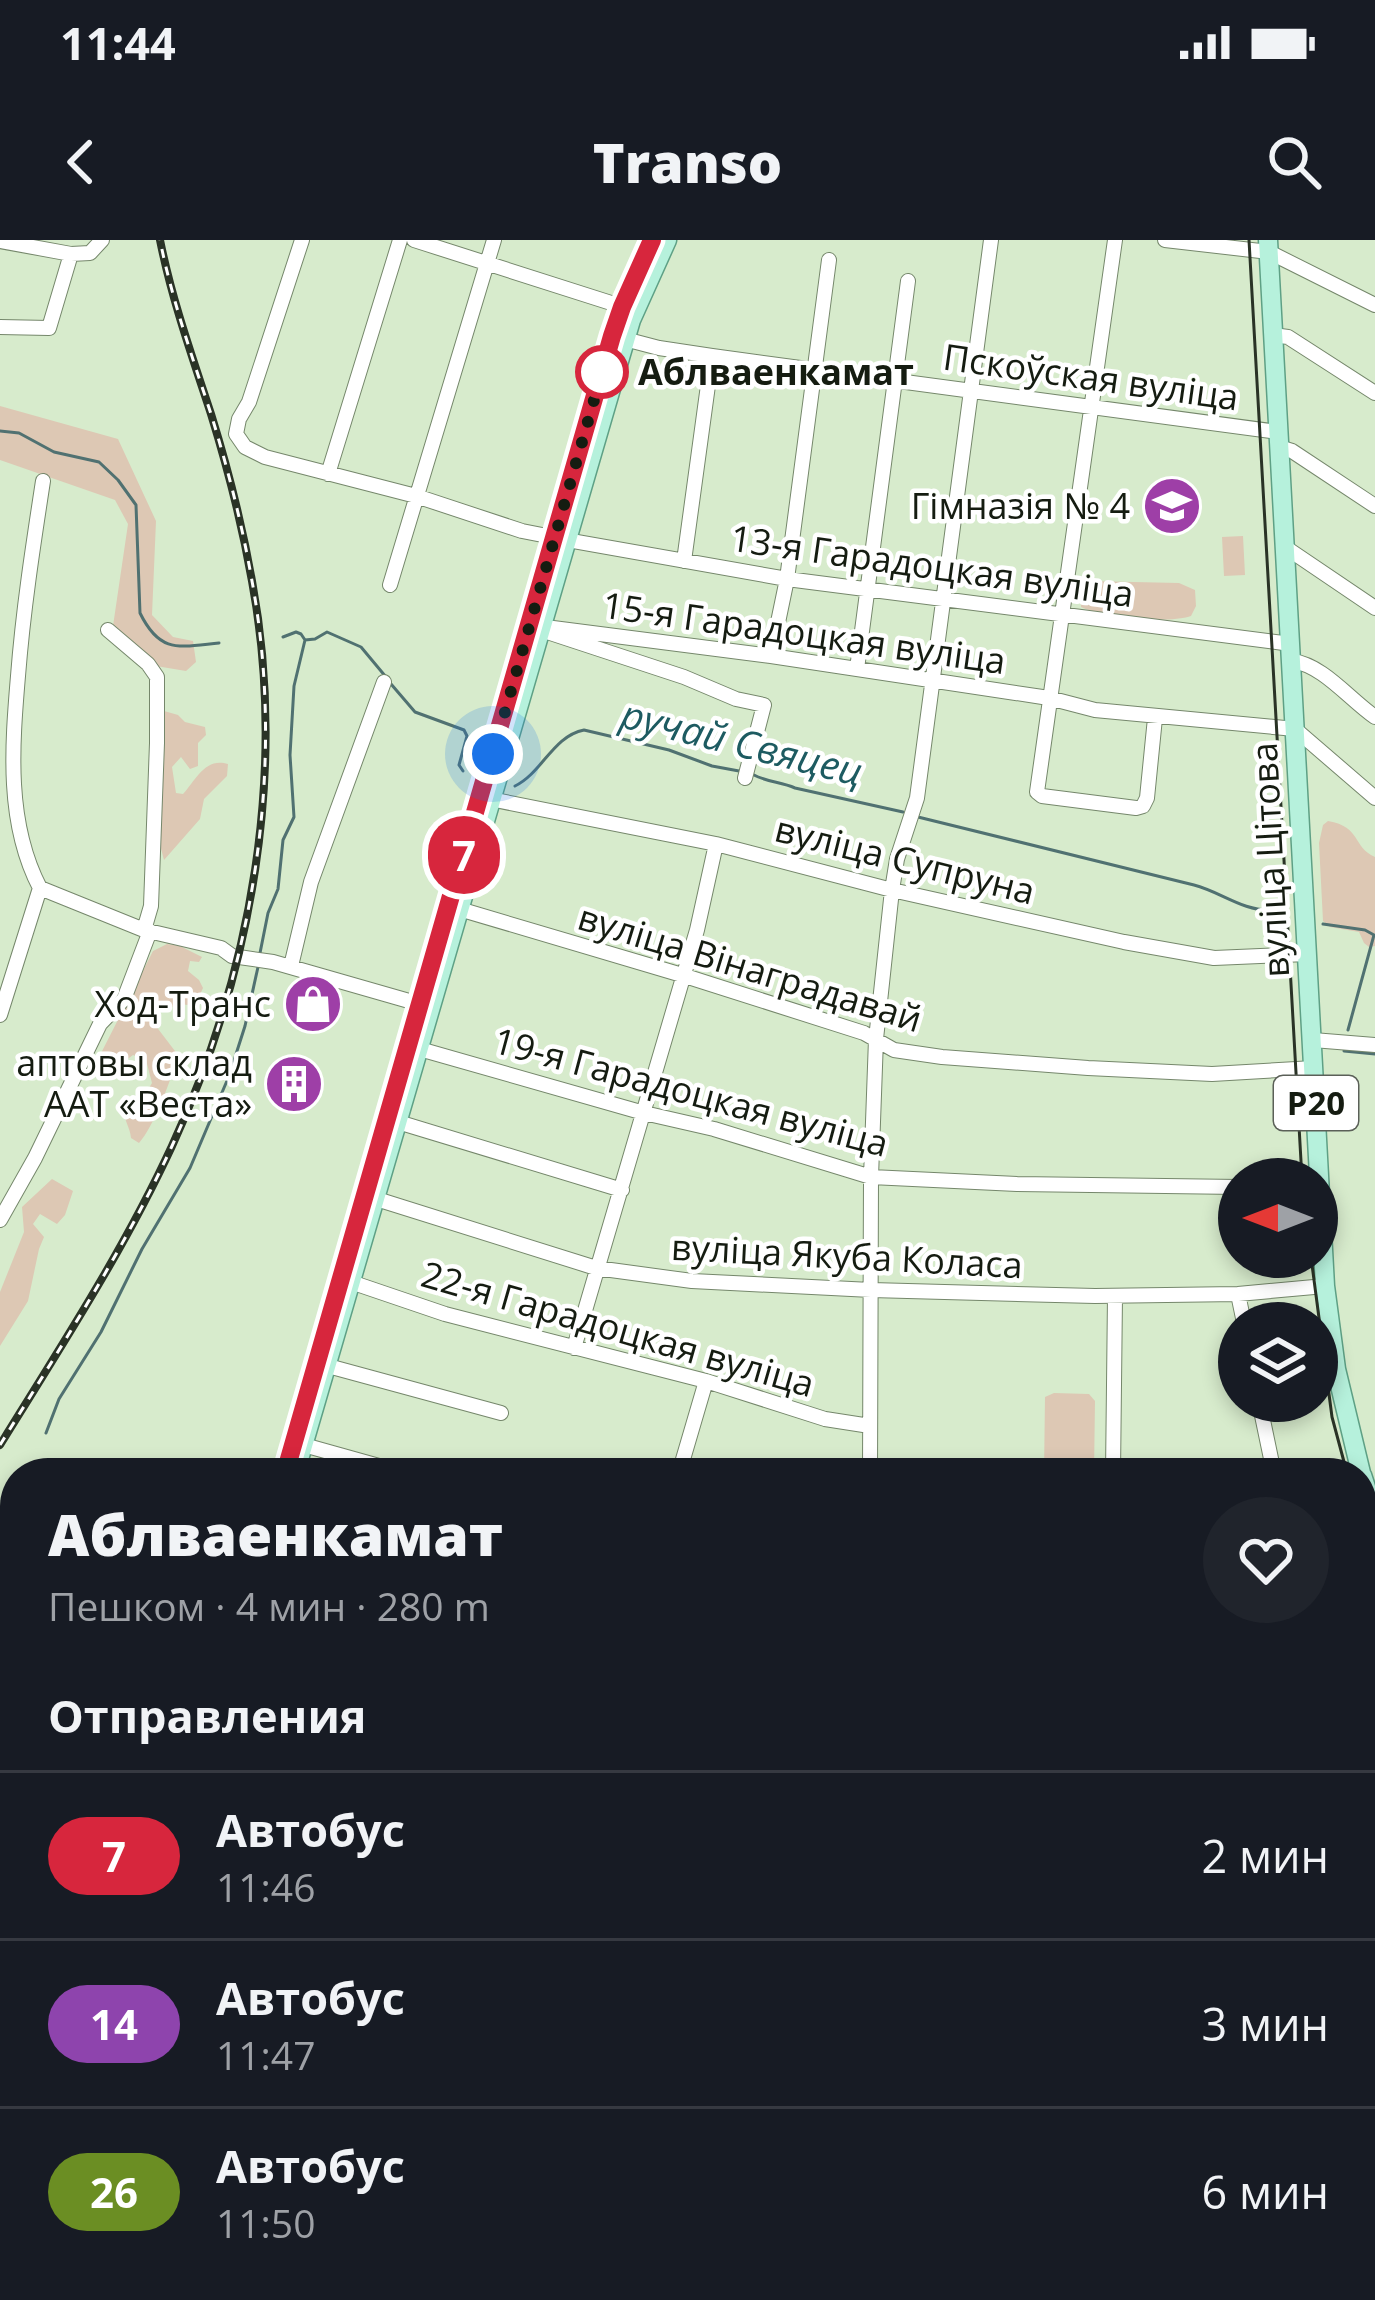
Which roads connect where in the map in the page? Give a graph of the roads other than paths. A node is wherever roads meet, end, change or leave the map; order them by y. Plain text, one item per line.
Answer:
1 (102, 240) edge
2 (302, 240) edge
3 (400, 240) edge
4 (414, 240) edge
5 (494, 240) edge
6 (652, 240) edge
7 (667, 240) edge
8 (991, 240) edge
9 (1115, 240) edge
10 (1165, 240) edge
11 (0, 241) edge
12 (1268, 246) edge
13 (71, 254) junction
14 (829, 260) dead end
15 (488, 263) junction
16 (908, 281) dead end
17 (1375, 305) edge
18 (628, 309) junction
19 (0, 327) edge
20 (1273, 335) junction
21 (619, 338) junction
22 (712, 356) junction
23 (815, 370) junction
24 (895, 380) junction
25 (971, 392) junction
26 (1375, 392) edge
27 (1090, 407) junction
28 (1279, 439) junction
29 (328, 474) junction
30 (43, 481) dead end
31 (416, 496) junction
32 (1375, 506) edge
33 (560, 538) junction
34 (1286, 548) junction
35 (684, 561) junction
36 (787, 579) junction
37 (390, 585) dead end
38 (868, 590) junction
39 (943, 602) junction
40 (1375, 608) edge
41 (1064, 614) junction
42 (535, 627) junction
43 (108, 630) dead end
44 (1291, 652) junction
45 (771, 656) junction
46 (856, 669) junction
47 (933, 680) junction
48 (384, 682) dead end
49 (1049, 698) junction
50 (1375, 717) edge
51 (1155, 718) junction
52 (1295, 729) junction
53 (6, 745) edge
54 (747, 773) dead end
55 (1375, 798) edge
56 (486, 799) junction
57 (716, 844) junction
58 (40, 888) junction
59 (892, 890) junction
60 (454, 908) junction
61 (147, 930) junction
62 (1308, 954) junction
63 (291, 966) junction
64 (682, 975) junction
65 (425, 1005) junction
66 (0, 1015) edge
67 (876, 1040) junction
68 (1313, 1040) junction
69 (1375, 1045) edge
70 (414, 1048) junction
71 (1314, 1068) junction
72 (644, 1113) junction
73 (393, 1120) junction
74 (1318, 1158) edge
75 (872, 1177) junction
76 (1218, 1187) edge
77 (622, 1190) junction
78 (371, 1197) junction
79 (0, 1220) edge
80 (596, 1268) junction
81 (1325, 1278) edge
82 (346, 1281) junction
83 (1325, 1286) junction
84 (871, 1290) junction
85 (1238, 1294) junction
86 (1115, 1296) junction
87 (1240, 1302) edge
88 (574, 1348) junction
89 (322, 1364) junction
90 (706, 1381) junction
91 (501, 1414) dead end
92 (1263, 1422) edge
93 (870, 1426) junction
94 (298, 1444) junction
95 (292, 1458) edge
96 (297, 1458) edge
97 (349, 1458) edge
98 (683, 1458) edge
99 (870, 1458) edge
100 (1113, 1458) edge
101 (1271, 1458) edge
102 (1358, 1458) edge

1 - 13 street
2 - 29 street, 13-я Гарадоцкая вуліца
3 - 29 street
4 - 15 street
5 - 15 street
6 - 18 main road
7 - 18 main road
8 - 25 street
9 - 27 street
10 - 12 street
11 - 13 street
12 - 17 street
12 - 20 main road, вуліца Цітова / Р20
13 - 19 street
14 - 23 street
15 - 18 street
15 - 31 street
16 - 24 street
18 - 21 main road
20 - 26 street
20 - 28 main road, вуліца Цітова / Р20
21 - 22 street, Пскоўская вуліца
21 - 33 main road
22 - 23 street, Пскоўская вуліца
22 - 35 street
23 - 24 street, Пскоўская вуліца
23 - 36 street
24 - 25 street, Пскоўская вуліца
24 - 38 street
25 - 27 street, Пскоўская вуліца
25 - 39 street
27 - 28 street, Пскоўская вуліца
27 - 41 street
28 - 32 street
28 - 34 main road, вуліца Цітова / Р20
29 - 31 street, 13-я Гарадоцкая вуліца
30 - 53 street
31 - 33 street, 13-я Гарадоцкая вуліца
31 - 37 street
33 - 35 street, 13-я Гарадоцкая вуліца
33 - 42 main road
34 - 40 street
34 - 44 main road, вуліца Цітова / Р20
35 - 36 street, 13-я Гарадоцкая вуліца
36 - 38 street, 13-я Гарадоцкая вуліца
36 - 45 street
38 - 39 street, 13-я Гарадоцкая вуліца
38 - 46 street
39 - 41 street, 13-я Гарадоцкая вуліца
39 - 47 street
41 - 44 street, 13-я Гарадоцкая вуліца
41 - 49 street
42 - 45 street, 15-я Гарадоцкая вуліца
42 - 54 street, 15-я Гарадоцкая вуліца
42 - 56 main road
43 - 61 street
44 - 50 street
44 - 52 main road, вуліца Цітова / Р20
45 - 46 street, 15-я Гарадоцкая вуліца
46 - 47 street, 15-я Гарадоцкая вуліца
47 - 49 street, 15-я Гарадоцкая вуліца
47 - 59 street
48 - 63 street
49 - 51 street, 15-я Гарадоцкая вуліца
49 - 51 street
51 - 52 street, 15-я Гарадоцкая вуліца
52 - 55 street
52 - 62 main road, вуліца Цітова / Р20
53 - 58 street
56 - 57 street, вуліца Супруна
56 - 60 main road
57 - 59 street, вуліца Супруна
57 - 64 street
58 - 61 street
58 - 66 street
59 - 62 street, вуліца Супруна
59 - 67 street
60 - 64 street, вуліца Вінаградавай
60 - 65 main road
61 - 63 street
61 - 79 street
62 - 68 main road, вуліца Цітова / Р20
63 - 65 street
64 - 67 street, вуліца Вінаградавай
64 - 72 street
65 - 70 main road
67 - 71 street, вуліца Вінаградавай
67 - 75 street
68 - 69 street
68 - 71 main road, вуліца Цітова / Р20
70 - 72 street, 19-я Гарадоцкая вуліца
70 - 73 main road
71 - 74 main road, вуліца Цітова / Р20
72 - 75 street, 19-я Гарадоцкая вуліца
72 - 77 street
73 - 77 street
73 - 78 main road
75 - 76 street, 19-я Гарадоцкая вуліца
75 - 84 street
77 - 80 street
78 - 80 street, вуліца Якуба Коласа
78 - 82 main road
80 - 84 street, вуліца Якуба Коласа
80 - 88 street
81 - 83 main road, вуліца Цітова / Р20
82 - 88 street, 22-я Гарадоцкая вуліца
82 - 89 main road
83 - 85 street, вуліца Якуба Коласа
83 - 102 main road, вуліца Цітова / Р20
84 - 86 street, вуліца Якуба Коласа
84 - 93 street
85 - 86 street, вуліца Якуба Коласа
85 - 87 street
86 - 100 street
88 - 90 street, 22-я Гарадоцкая вуліца
89 - 91 street
89 - 94 main road
90 - 93 street, 22-я Гарадоцкая вуліца
90 - 98 street
92 - 101 street
93 - 99 street
94 - 95 main road
94 - 96 main road
94 - 97 street

